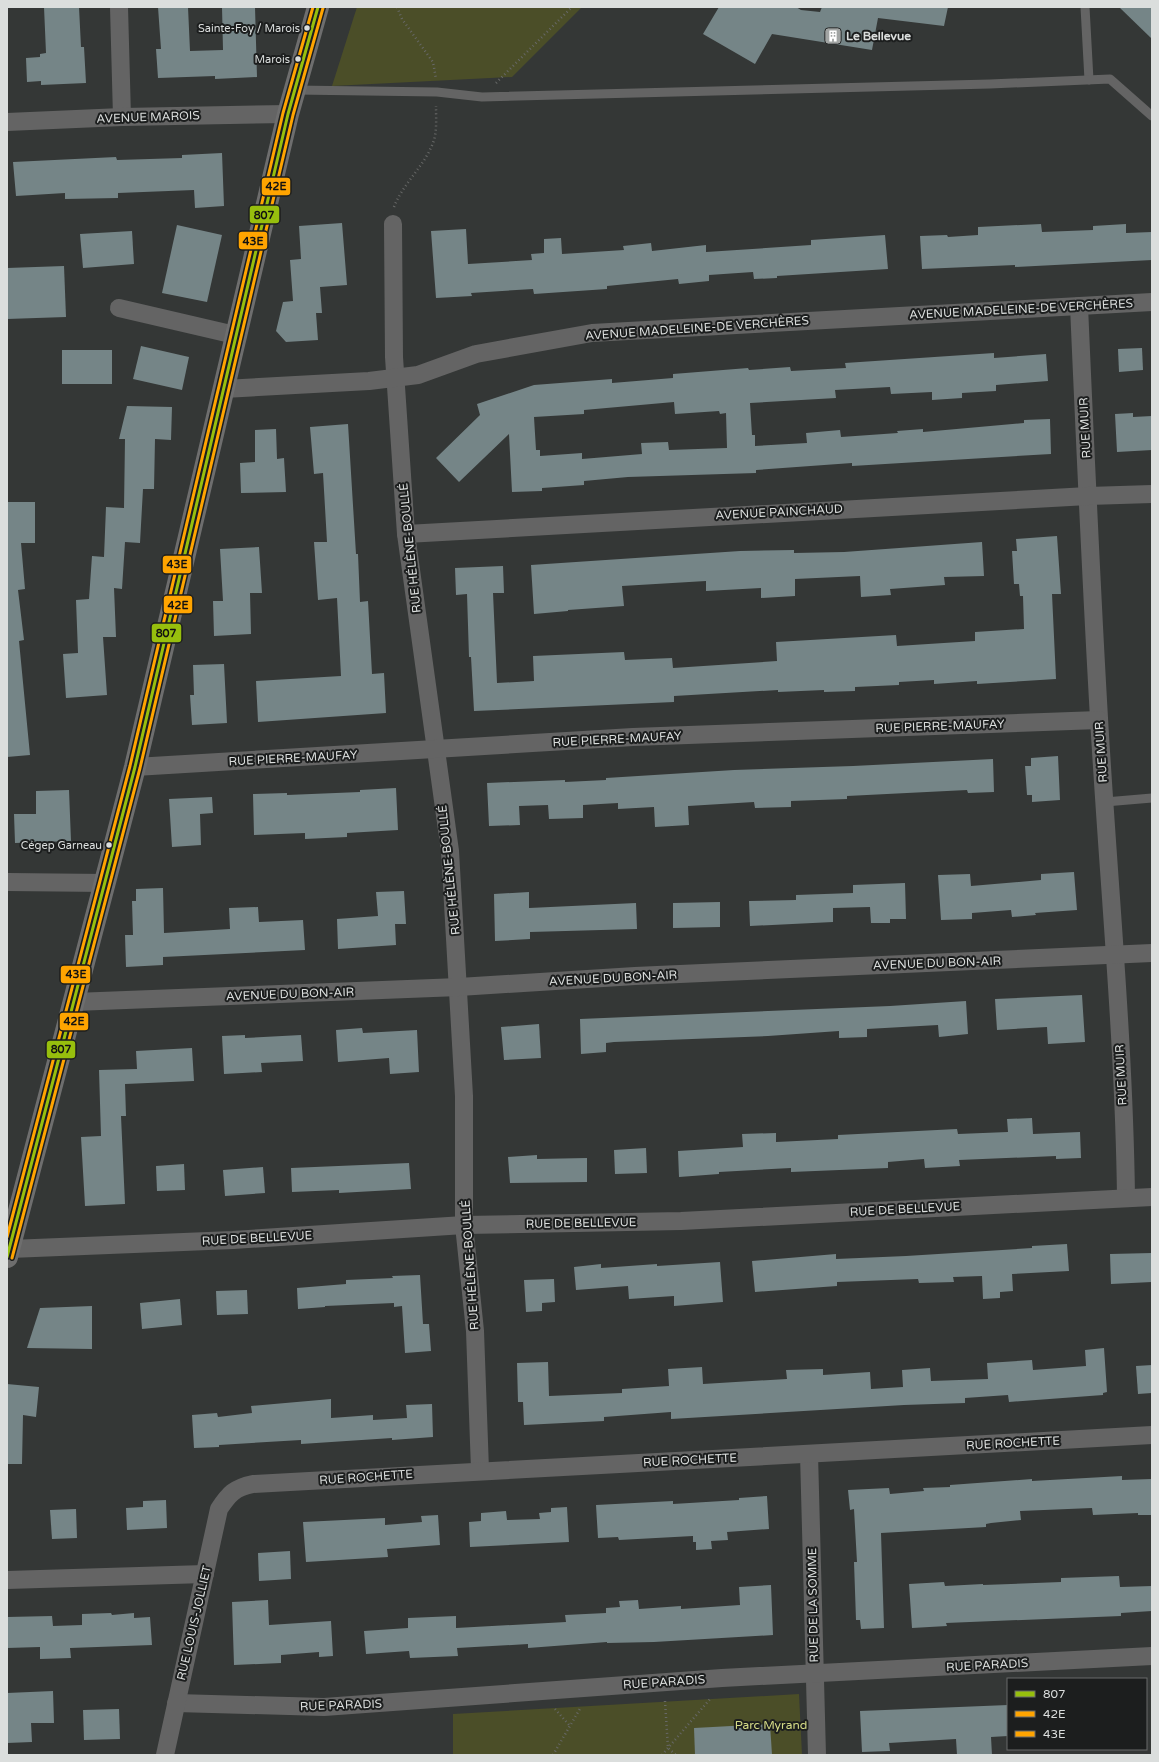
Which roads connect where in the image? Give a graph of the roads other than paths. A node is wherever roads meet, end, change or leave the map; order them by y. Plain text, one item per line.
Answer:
1 (119, 7) edge
2 (318, 7) edge
3 (1085, 7) edge
4 (1089, 80) junction
5 (295, 90) junction
6 (288, 114) junction
7 (1152, 116) edge
8 (122, 117) junction
9 (7, 122) edge
10 (393, 224) road end
11 (1152, 302) edge
12 (1079, 306) junction
13 (118, 308) dead end
14 (235, 336) junction
15 (396, 377) junction
16 (224, 389) junction
17 (1152, 494) edge
18 (1088, 496) junction
19 (406, 534) junction
20 (1099, 720) junction
21 (435, 749) junction
22 (135, 767) junction
23 (1152, 798) edge
24 (1105, 802) junction
25 (7, 882) edge
26 (106, 883) junction
27 (1152, 953) edge
28 (1115, 956) junction
29 (459, 987) junction
30 (74, 1002) junction
31 (1126, 1197) junction
32 (1152, 1197) edge
33 (464, 1225) junction
34 (8, 1253) edge
35 (1152, 1435) edge
36 (809, 1454) junction
37 (480, 1470) junction
38 (229, 1493) joint
39 (205, 1574) junction
40 (7, 1580) edge
41 (1152, 1656) edge
42 (814, 1673) junction
43 (176, 1703) junction
44 (165, 1755) edge
45 (817, 1755) edge

1 - 8 street
2 - 5 main road
3 - 4 lane
4 - 5 lane
4 - 7 lane
5 - 6 main road
6 - 8 street, AVENUE MAROIS
6 - 14 main road
8 - 9 street, AVENUE MAROIS
10 - 15 street, RUE HÉLÈNE-BOULLÉ
11 - 12 street, AVENUE MADELEINE-DE VERCHÈRES
12 - 15 street, AVENUE MADELEINE-DE VERCHÈRES
12 - 18 street, RUE MUIR
13 - 14 street
14 - 16 main road
15 - 16 street, AVENUE MADELEINE-DE VERCHÈRES
15 - 19 street, RUE HÉLÈNE-BOULLÉ
16 - 22 main road
17 - 18 street, AVENUE PAINCHAUD
18 - 19 street, AVENUE PAINCHAUD
18 - 20 street, RUE MUIR
19 - 21 street, RUE HÉLÈNE-BOULLÉ
20 - 21 street, RUE PIERRE-MAUFAY
20 - 24 street, RUE MUIR
21 - 22 street, RUE PIERRE-MAUFAY
21 - 29 street, RUE HÉLÈNE-BOULLÉ
22 - 26 main road
23 - 24 lane
24 - 28 street, RUE MUIR
25 - 26 street
26 - 30 main road
27 - 28 street, AVENUE DU BON-AIR
28 - 29 street, AVENUE DU BON-AIR
28 - 31 street, RUE MUIR
29 - 30 street, AVENUE DU BON-AIR
29 - 33 street, RUE HÉLÈNE-BOULLÉ
30 - 34 main road
31 - 32 street, RUE DE BELLEVUE
31 - 33 street, RUE DE BELLEVUE
33 - 34 street, RUE DE BELLEVUE
33 - 37 street, RUE HÉLÈNE-BOULLÉ
35 - 36 street, RUE ROCHETTE
36 - 37 street, RUE ROCHETTE
36 - 42 street, RUE DE LA SOMME
37 - 38 street, RUE ROCHETTE
38 - 39 street, RUE LOUIS-JOLLIET
39 - 40 street
39 - 43 street, RUE LOUIS-JOLLIET
41 - 42 street, RUE PARADIS
42 - 43 street, RUE PARADIS
42 - 45 street, RUE DE LA SOMME
43 - 44 street, RUE LOUIS-JOLLIET

